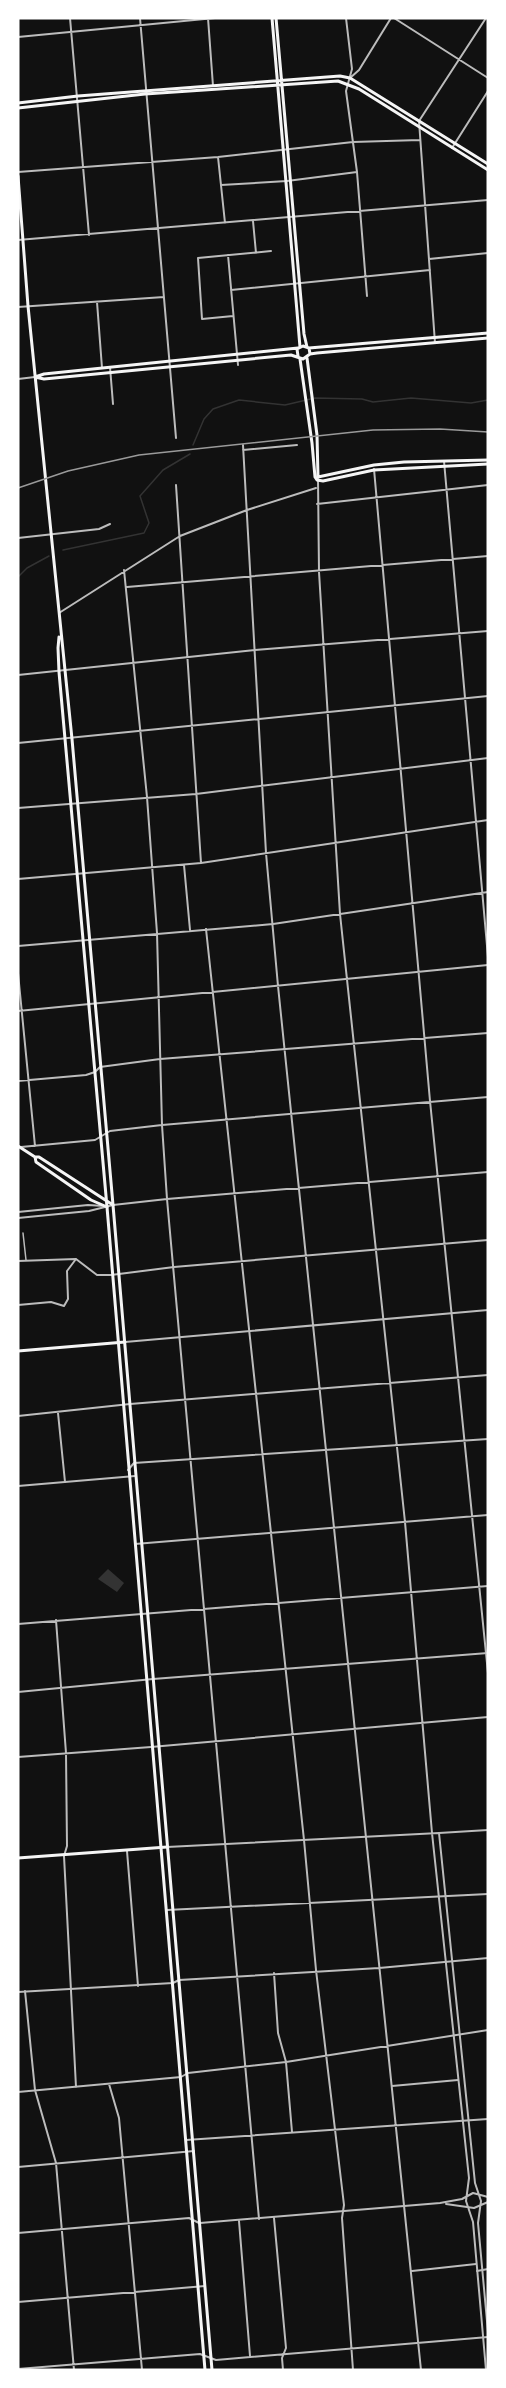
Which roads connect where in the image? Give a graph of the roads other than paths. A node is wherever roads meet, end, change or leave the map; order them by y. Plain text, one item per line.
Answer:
1 (70, 18) edge
2 (140, 18) edge
3 (208, 18) edge
4 (215, 18) edge
5 (274, 18) edge
6 (346, 18) edge
7 (393, 18) edge
8 (486, 18) edge
9 (141, 25) junction
10 (482, 25) junction
11 (488, 28) edge
12 (71, 32) junction
13 (18, 37) edge
14 (459, 60) junction
15 (350, 78) junction
16 (488, 78) edge
17 (280, 82) junction
18 (349, 83) junction
19 (213, 87) junction
20 (488, 91) edge
21 (145, 92) junction
22 (78, 98) junction
23 (18, 103) edge
24 (18, 108) edge
25 (419, 121) junction
26 (419, 126) junction
27 (420, 140) junction
28 (353, 142) junction
29 (454, 143) junction
30 (452, 147) junction
31 (285, 149) junction
32 (218, 157) junction
33 (152, 162) junction
34 (488, 164) edge
35 (83, 167) junction
36 (488, 170) edge
37 (357, 172) junction
38 (18, 174) edge
39 (290, 180) junction
40 (221, 185) junction
41 (488, 200) edge
42 (425, 205) junction
43 (360, 211) junction
44 (292, 217) junction
45 (254, 221) junction
46 (225, 223) junction
47 (158, 229) junction
48 (89, 235) junction
49 (20, 240) edge
50 (271, 251) dead end
51 (256, 253) junction
52 (488, 254) edge
53 (228, 255) junction
54 (429, 259) junction
55 (430, 270) junction
56 (366, 277) junction
57 (298, 284) junction
58 (231, 290) junction
59 (367, 296) dead end
60 (164, 297) junction
61 (97, 300) junction
62 (28, 306) junction
63 (18, 307) edge
64 (233, 316) junction
65 (488, 333) edge
66 (488, 338) edge
67 (435, 340) junction
68 (299, 347) junction
69 (308, 347) junction
70 (237, 355) junction
71 (309, 356) junction
72 (298, 357) junction
73 (170, 362) junction
74 (238, 363) junction
75 (110, 367) junction
76 (170, 367) junction
77 (102, 368) junction
78 (111, 373) junction
79 (35, 377) junction
80 (18, 379) edge
81 (308, 397) junction
82 (113, 404) dead end
83 (176, 438) dead end
84 (243, 445) dead end
85 (297, 445) dead end
86 (243, 450) junction
87 (488, 462) edge
88 (444, 463) junction
89 (374, 467) junction
90 (318, 479) junction
91 (176, 485) dead end
92 (488, 485) edge
93 (316, 488) junction
94 (446, 489) junction
95 (376, 496) junction
96 (316, 504) junction
97 (247, 510) junction
98 (110, 524) dead end
99 (52, 535) junction
100 (180, 537) junction
101 (18, 538) edge
102 (488, 556) edge
103 (453, 559) junction
104 (382, 565) junction
105 (124, 570) junction
106 (319, 572) junction
107 (252, 577) junction
108 (182, 582) junction
109 (127, 587) junction
110 (58, 613) junction
111 (488, 631) edge
112 (60, 632) junction
113 (459, 633) junction
114 (388, 639) junction
115 (323, 644) junction
116 (255, 650) junction
117 (186, 657) junction
118 (134, 663) junction
119 (65, 671) junction
120 (59, 672) junction
121 (18, 675) edge
122 (488, 696) edge
123 (464, 699) junction
124 (394, 705) junction
125 (327, 712) junction
126 (258, 718) junction
127 (190, 725) junction
128 (140, 729) junction
129 (72, 738) junction
130 (66, 739) junction
131 (18, 743) edge
132 (488, 758) edge
133 (469, 760) junction
134 (400, 768) junction
135 (331, 778) junction
136 (262, 786) junction
137 (196, 794) junction
138 (147, 797) junction
139 (71, 805) junction
140 (77, 805) junction
141 (18, 808) edge
142 (488, 820) edge
143 (475, 821) junction
144 (405, 832) junction
145 (335, 843) junction
146 (266, 853) junction
147 (201, 863) junction
148 (184, 864) junction
149 (152, 868) junction
150 (83, 873) junction
151 (76, 874) junction
152 (18, 879) edge
153 (488, 892) edge
154 (482, 893) junction
155 (412, 903) junction
156 (340, 914) junction
157 (273, 924) junction
158 (206, 929) junction
159 (190, 930) junction
160 (157, 933) junction
161 (89, 939) junction
162 (82, 940) junction
163 (18, 946) edge
164 (488, 957) edge
165 (488, 965) edge
166 (418, 972) junction
167 (18, 973) edge
168 (346, 979) junction
169 (279, 986) junction
170 (213, 992) junction
171 (159, 998) junction
172 (88, 1004) junction
173 (94, 1004) junction
174 (20, 1011) edge
175 (488, 1033) edge
176 (424, 1039) junction
177 (353, 1044) junction
178 (286, 1049) junction
179 (218, 1055) junction
180 (160, 1059) junction
181 (100, 1067) junction
182 (95, 1072) junction
183 (29, 1080) junction
184 (18, 1081) edge
185 (488, 1097) edge
186 (430, 1101) junction
187 (360, 1107) junction
188 (292, 1113) junction
189 (225, 1119) junction
190 (162, 1125) junction
191 (105, 1133) junction
192 (100, 1138) junction
193 (35, 1146) junction
194 (19, 1147) edge
195 (34, 1157) junction
196 (488, 1172) edge
197 (438, 1175) junction
198 (368, 1180) junction
199 (300, 1188) junction
200 (234, 1192) junction
201 (167, 1199) junction
202 (107, 1204) junction
203 (113, 1205) junction
204 (18, 1212) edge
205 (18, 1218) edge
206 (23, 1233) dead end
207 (488, 1240) edge
208 (445, 1244) junction
209 (376, 1250) junction
210 (307, 1256) junction
211 (76, 1259) junction
212 (26, 1261) junction
213 (18, 1262) edge
214 (241, 1262) junction
215 (174, 1267) junction
216 (117, 1272) junction
217 (111, 1275) junction
218 (18, 1305) edge
219 (488, 1310) edge
220 (452, 1313) junction
221 (383, 1319) junction
222 (314, 1325) junction
223 (248, 1331) junction
224 (180, 1337) junction
225 (117, 1342) junction
226 (125, 1342) junction
227 (18, 1351) edge
228 (488, 1375) edge
229 (457, 1377) junction
230 (389, 1383) junction
231 (321, 1388) junction
232 (255, 1394) junction
233 (186, 1400) junction
234 (130, 1404) junction
235 (123, 1405) junction
236 (58, 1412) junction
237 (18, 1416) edge
238 (488, 1439) edge
239 (464, 1441) junction
240 (395, 1446) junction
241 (327, 1450) junction
242 (261, 1454) junction
243 (191, 1459) junction
244 (134, 1463) junction
245 (128, 1470) junction
246 (128, 1476) junction
247 (135, 1476) junction
248 (66, 1482) junction
249 (18, 1486) edge
250 (488, 1515) edge
251 (472, 1516) junction
252 (405, 1522) junction
253 (335, 1528) junction
254 (270, 1533) junction
255 (198, 1539) junction
256 (141, 1543) junction
257 (134, 1544) junction
258 (480, 1586) junction
259 (488, 1586) edge
260 (411, 1592) junction
261 (342, 1596) junction
262 (278, 1602) junction
263 (204, 1608) junction
264 (140, 1613) junction
265 (148, 1613) junction
266 (56, 1620) junction
267 (18, 1624) edge
268 (487, 1653) edge
269 (418, 1659) junction
270 (349, 1665) junction
271 (285, 1670) junction
272 (488, 1673) edge
273 (210, 1675) junction
274 (153, 1679) junction
275 (146, 1680) junction
276 (61, 1688) junction
277 (18, 1692) edge
278 (488, 1717) edge
279 (424, 1723) junction
280 (356, 1729) junction
281 (292, 1735) junction
282 (215, 1742) junction
283 (158, 1747) junction
284 (152, 1748) junction
285 (66, 1753) junction
286 (18, 1757) edge
287 (488, 1830) edge
288 (432, 1833) junction
289 (439, 1833) junction
290 (366, 1836) junction
291 (304, 1840) junction
292 (224, 1843) junction
293 (167, 1847) junction
294 (160, 1848) junction
295 (127, 1851) junction
296 (64, 1856) junction
297 (18, 1858) edge
298 (488, 1894) edge
299 (439, 1896) junction
300 (445, 1896) junction
301 (372, 1900) junction
302 (310, 1904) junction
303 (230, 1907) junction
304 (173, 1910) junction
305 (166, 1911) junction
306 (488, 1958) edge
307 (452, 1962) junction
308 (446, 1963) junction
309 (379, 1968) junction
310 (316, 1970) junction
311 (274, 1973) junction
312 (235, 1976) junction
313 (179, 1980) junction
314 (173, 1983) junction
315 (138, 1986) junction
316 (71, 1988) junction
317 (26, 1991) junction
318 (18, 1992) edge
319 (488, 2030) edge
320 (460, 2034) junction
321 (453, 2035) junction
322 (388, 2047) junction
323 (327, 2056) junction
324 (286, 2062) junction
325 (244, 2068) junction
326 (188, 2073) junction
327 (181, 2077) junction
328 (458, 2080) junction
329 (109, 2084) junction
330 (392, 2086) junction
331 (76, 2087) junction
332 (35, 2091) junction
333 (18, 2092) edge
334 (488, 2119) edge
335 (470, 2120) junction
336 (462, 2121) junction
337 (395, 2125) junction
338 (336, 2129) junction
339 (292, 2132) junction
340 (251, 2135) junction
341 (193, 2139) junction
342 (186, 2140) junction
343 (187, 2151) junction
344 (194, 2151) junction
345 (123, 2156) junction
346 (56, 2163) junction
347 (18, 2166) edge
348 (478, 2195) junction
349 (467, 2197) junction
350 (488, 2197) edge
351 (488, 2202) edge
352 (440, 2203) junction
353 (480, 2205) junction
354 (405, 2206) junction
355 (470, 2207) junction
356 (343, 2211) junction
357 (274, 2218) junction
358 (193, 2219) junction
359 (259, 2219) junction
360 (239, 2221) junction
361 (129, 2223) junction
362 (200, 2223) junction
363 (62, 2229) junction
364 (18, 2234) edge
365 (476, 2264) junction
366 (482, 2270) junction
367 (488, 2270) edge
368 (412, 2271) junction
369 (477, 2271) junction
370 (205, 2286) junction
371 (198, 2287) junction
372 (135, 2292) junction
373 (68, 2298) junction
374 (18, 2302) edge
375 (488, 2334) edge
376 (483, 2337) junction
377 (419, 2343) junction
378 (351, 2347) junction
379 (284, 2353) junction
380 (204, 2355) junction
381 (250, 2356) junction
382 (211, 2358) junction
383 (141, 2359) junction
384 (74, 2365) junction
385 (18, 2369) edge
386 (74, 2370) edge
387 (142, 2370) edge
388 (205, 2370) edge
389 (212, 2370) edge
390 (283, 2370) edge
391 (353, 2370) edge
392 (421, 2370) edge
393 (486, 2370) edge

1 - 12 street
2 - 9 street
3 - 4 street
3 - 9 street
3 - 19 street
5 - 17 main road
6 - 15 street
7 - 14 street
7 - 15 street
8 - 10 street
9 - 12 street
9 - 21 street
10 - 11 street
10 - 14 street
12 - 13 street
12 - 22 street
14 - 16 street
14 - 25 street
15 - 17 main road
15 - 18 street
15 - 25 main road
17 - 18 main road
17 - 19 main road
17 - 31 main road
18 - 26 main road
18 - 28 street
19 - 21 main road
20 - 29 street
21 - 22 main road
21 - 33 street
22 - 23 main road
22 - 24 main road
22 - 35 street
25 - 26 street
25 - 29 main road
26 - 27 street
26 - 30 main road
27 - 28 street
27 - 42 street
28 - 31 street
28 - 37 street
29 - 30 street
29 - 34 main road
30 - 36 main road
31 - 32 street
31 - 39 main road
32 - 33 street
32 - 40 street
33 - 35 street
33 - 47 street
35 - 38 street
35 - 48 street
37 - 39 street
37 - 43 street
38 - 49 main road
39 - 40 street
39 - 44 main road
40 - 46 street
41 - 42 street
42 - 43 street
42 - 54 street
43 - 44 street
43 - 56 street
44 - 45 street
44 - 57 main road
45 - 46 street
45 - 51 street
46 - 47 street
47 - 48 street
47 - 60 street
48 - 49 street
49 - 62 main road
50 - 51 street
51 - 53 street
52 - 54 street
53 - 58 street
53 - 64 street
54 - 55 street
55 - 56 street
55 - 67 street
56 - 57 street
56 - 59 street
57 - 58 street
57 - 68 main road
57 - 69 main road
58 - 64 street
60 - 61 street
60 - 73 street
61 - 62 street
61 - 77 street
62 - 63 street
62 - 79 main road
64 - 70 street
65 - 67 main road
66 - 67 main road
67 - 69 main road
67 - 71 main road
68 - 69 main road
68 - 70 main road
68 - 72 main road
69 - 71 main road
70 - 73 main road
70 - 74 street
71 - 72 main road
71 - 81 main road
72 - 74 main road
72 - 81 main road
73 - 75 main road
73 - 76 street
74 - 76 main road
75 - 77 main road
75 - 78 street
76 - 78 main road
76 - 83 street
77 - 79 main road
78 - 79 main road
78 - 82 street
79 - 80 street
79 - 99 main road
81 - 90 main road
84 - 86 street
85 - 86 street
86 - 97 street
87 - 88 main road
88 - 89 main road
88 - 94 street
89 - 90 main road
89 - 95 street
90 - 93 street
91 - 100 street
92 - 94 street
93 - 96 street
93 - 97 street
94 - 95 street
94 - 103 street
95 - 96 street
95 - 104 street
96 - 106 street
97 - 100 street
97 - 107 street
98 - 99 street
99 - 101 street
99 - 110 main road
100 - 105 street
100 - 108 street
102 - 103 street
103 - 104 street
103 - 113 street
104 - 106 street
104 - 114 street
105 - 109 street
105 - 110 street
106 - 107 street
106 - 115 street
107 - 108 street
107 - 116 street
108 - 109 street
108 - 117 street
109 - 118 street
110 - 112 main road
111 - 113 street
112 - 119 main road
112 - 120 main road
113 - 114 street
113 - 123 street
114 - 115 street
114 - 124 street
115 - 116 street
115 - 125 street
116 - 117 street
116 - 126 street
117 - 118 street
117 - 127 street
118 - 119 street
118 - 128 street
119 - 120 street
119 - 129 main road
120 - 121 street
120 - 130 main road
122 - 123 street
123 - 124 street
123 - 133 street
124 - 125 street
124 - 134 street
125 - 126 street
125 - 135 street
126 - 127 street
126 - 136 street
127 - 128 street
127 - 137 street
128 - 129 street
128 - 138 street
129 - 130 street
129 - 140 main road
130 - 131 street
130 - 139 main road
132 - 133 street
133 - 134 street
133 - 143 street
134 - 135 street
134 - 144 street
135 - 136 street
135 - 145 street
136 - 137 street
136 - 146 street
137 - 138 street
137 - 147 street
138 - 140 street
138 - 149 street
139 - 140 street
139 - 141 street
139 - 151 main road
140 - 150 main road
142 - 143 street
143 - 144 street
143 - 154 street
144 - 145 street
144 - 155 street
145 - 146 street
145 - 156 street
146 - 147 street
146 - 157 street
147 - 148 street
148 - 149 street
148 - 159 street
149 - 150 street
149 - 160 street
150 - 151 street
150 - 161 main road
151 - 152 street
151 - 162 main road
153 - 154 street
154 - 155 street
154 - 164 street
155 - 156 street
155 - 166 street
156 - 157 street
156 - 168 street
157 - 158 street
157 - 169 street
158 - 159 street
158 - 170 street
159 - 160 street
160 - 161 street
160 - 171 street
161 - 162 street
161 - 173 main road
162 - 163 street
162 - 172 main road
165 - 166 street
166 - 168 street
166 - 176 street
167 - 174 street
168 - 169 street
168 - 177 street
169 - 170 street
169 - 178 street
170 - 171 street
170 - 179 street
171 - 173 street
171 - 180 street
172 - 173 street
172 - 174 street
172 - 182 main road
173 - 181 main road
174 - 183 street
175 - 176 street
176 - 177 street
176 - 186 street
177 - 178 street
177 - 187 street
178 - 179 street
178 - 188 street
179 - 180 street
179 - 189 street
180 - 181 street
180 - 190 street
181 - 182 street
181 - 191 main road
182 - 183 street
182 - 192 main road
183 - 184 street
183 - 193 street
185 - 186 street
186 - 187 street
186 - 197 street
187 - 188 street
187 - 198 street
188 - 189 street
188 - 199 street
189 - 190 street
189 - 200 street
190 - 191 street
190 - 201 street
191 - 192 street
191 - 203 main road
192 - 193 street
192 - 202 main road
193 - 194 street
194 - 195 main road
195 - 202 main road
195 - 202 main road
196 - 197 street
197 - 198 street
197 - 208 street
198 - 199 street
198 - 209 street
199 - 200 street
199 - 210 street
200 - 201 street
200 - 214 street
201 - 203 street
201 - 215 street
202 - 203 main road
202 - 204 street
202 - 205 street
202 - 217 main road
203 - 216 main road
206 - 212 street
207 - 208 street
208 - 209 street
208 - 220 street
209 - 210 street
209 - 221 street
210 - 214 street
210 - 222 street
211 - 212 street
211 - 217 street
211 - 218 street
212 - 213 street
214 - 215 street
214 - 223 street
215 - 216 street
215 - 224 street
216 - 217 street
216 - 226 main road
217 - 225 main road
219 - 220 street
220 - 221 street
220 - 229 street
221 - 222 street
221 - 230 street
222 - 223 street
222 - 231 street
223 - 224 street
223 - 232 street
224 - 226 street
224 - 233 street
225 - 226 main road
225 - 227 main road
225 - 235 main road
226 - 234 main road
228 - 229 street
229 - 230 street
229 - 239 street
230 - 231 street
230 - 240 street
231 - 232 street
231 - 241 street
232 - 233 street
232 - 242 street
233 - 234 street
233 - 243 street
234 - 235 street
234 - 244 main road
235 - 236 street
235 - 245 main road
236 - 237 street
236 - 248 street
238 - 239 street
239 - 240 street
239 - 251 street
240 - 241 street
240 - 252 street
241 - 242 street
241 - 253 street
242 - 243 street
242 - 254 street
243 - 244 street
243 - 255 street
244 - 245 street
244 - 247 main road
245 - 246 main road
246 - 247 street
246 - 248 street
246 - 257 main road
247 - 256 main road
248 - 249 street
250 - 251 street
251 - 252 street
251 - 258 street
252 - 253 street
252 - 260 street
253 - 254 street
253 - 261 street
254 - 255 street
254 - 262 street
255 - 256 street
255 - 263 street
256 - 257 street
256 - 265 main road
257 - 264 main road
258 - 259 street
258 - 260 street
258 - 268 street
260 - 261 street
260 - 269 street
261 - 262 street
261 - 270 street
262 - 263 street
262 - 271 street
263 - 265 street
263 - 273 street
264 - 265 street
264 - 266 street
264 - 275 main road
265 - 274 main road
266 - 267 street
266 - 276 street
268 - 269 street
268 - 272 street
269 - 270 street
269 - 279 street
270 - 271 street
270 - 280 street
271 - 273 street
271 - 281 street
273 - 274 street
273 - 282 street
274 - 275 street
274 - 283 main road
275 - 276 street
275 - 284 main road
276 - 277 street
276 - 285 street
278 - 279 street
279 - 280 street
279 - 288 street
280 - 281 street
280 - 290 street
281 - 282 street
281 - 291 street
282 - 283 street
282 - 292 street
283 - 284 street
283 - 293 main road
284 - 285 street
284 - 294 main road
285 - 286 street
285 - 296 street
287 - 289 street
288 - 289 street
288 - 290 street
288 - 299 street
289 - 300 street
290 - 291 street
290 - 301 street
291 - 292 street
291 - 302 street
292 - 293 street
292 - 303 street
293 - 294 main road
293 - 304 main road
294 - 295 main road
294 - 305 main road
295 - 296 main road
295 - 315 street
296 - 297 main road
296 - 316 street
298 - 300 street
299 - 300 street
299 - 301 street
299 - 308 street
300 - 307 street
301 - 302 street
301 - 309 street
302 - 303 street
302 - 310 street
303 - 304 street
303 - 312 street
304 - 305 street
304 - 313 main road
305 - 314 main road
306 - 307 street
307 - 308 street
307 - 320 street
308 - 309 street
308 - 321 street
309 - 310 street
309 - 322 street
310 - 311 street
310 - 323 street
311 - 312 street
311 - 324 street
312 - 313 street
312 - 325 street
313 - 314 street
313 - 326 main road
314 - 315 street
314 - 327 main road
315 - 316 street
316 - 317 street
316 - 331 street
317 - 318 street
317 - 332 street
319 - 320 street
320 - 321 street
320 - 335 street
321 - 322 street
321 - 328 street
322 - 323 street
322 - 330 street
323 - 324 street
323 - 338 street
324 - 325 street
324 - 339 street
325 - 326 street
325 - 340 street
326 - 327 street
326 - 341 main road
327 - 329 street
327 - 342 main road
328 - 330 street
328 - 336 street
329 - 331 street
329 - 345 street
330 - 337 street
331 - 332 street
332 - 333 street
332 - 346 street
334 - 335 street
335 - 336 street
335 - 348 street
336 - 337 street
336 - 349 street
337 - 338 street
337 - 354 street
338 - 339 street
338 - 356 street
339 - 340 street
340 - 341 street
340 - 359 street
341 - 342 street
341 - 344 main road
342 - 343 main road
343 - 344 street
343 - 345 street
343 - 358 main road
344 - 362 main road
345 - 346 street
345 - 361 street
346 - 347 street
346 - 363 street
348 - 349 street
348 - 350 street
348 - 353 street
349 - 352 street
349 - 355 street
351 - 353 street
352 - 354 street
352 - 355 street
353 - 355 street
353 - 366 street
354 - 356 street
354 - 368 street
355 - 365 street
356 - 357 street
356 - 378 street
357 - 359 street
357 - 379 street
358 - 361 street
358 - 362 street
358 - 371 main road
359 - 360 street
360 - 362 street
360 - 381 street
361 - 363 street
361 - 372 street
362 - 370 main road
363 - 364 street
363 - 373 street
365 - 368 street
365 - 369 street
366 - 367 street
366 - 369 street
366 - 375 street
368 - 377 street
369 - 376 street
370 - 371 street
370 - 382 main road
371 - 372 street
371 - 380 main road
372 - 373 street
372 - 383 street
373 - 374 street
373 - 384 street
375 - 376 street
376 - 377 street
376 - 393 street
377 - 378 street
377 - 392 street
378 - 379 street
378 - 391 street
379 - 381 street
379 - 390 street
380 - 382 street
380 - 383 street
380 - 388 main road
381 - 382 street
382 - 389 main road
383 - 384 street
383 - 387 street
384 - 385 street
384 - 386 street

